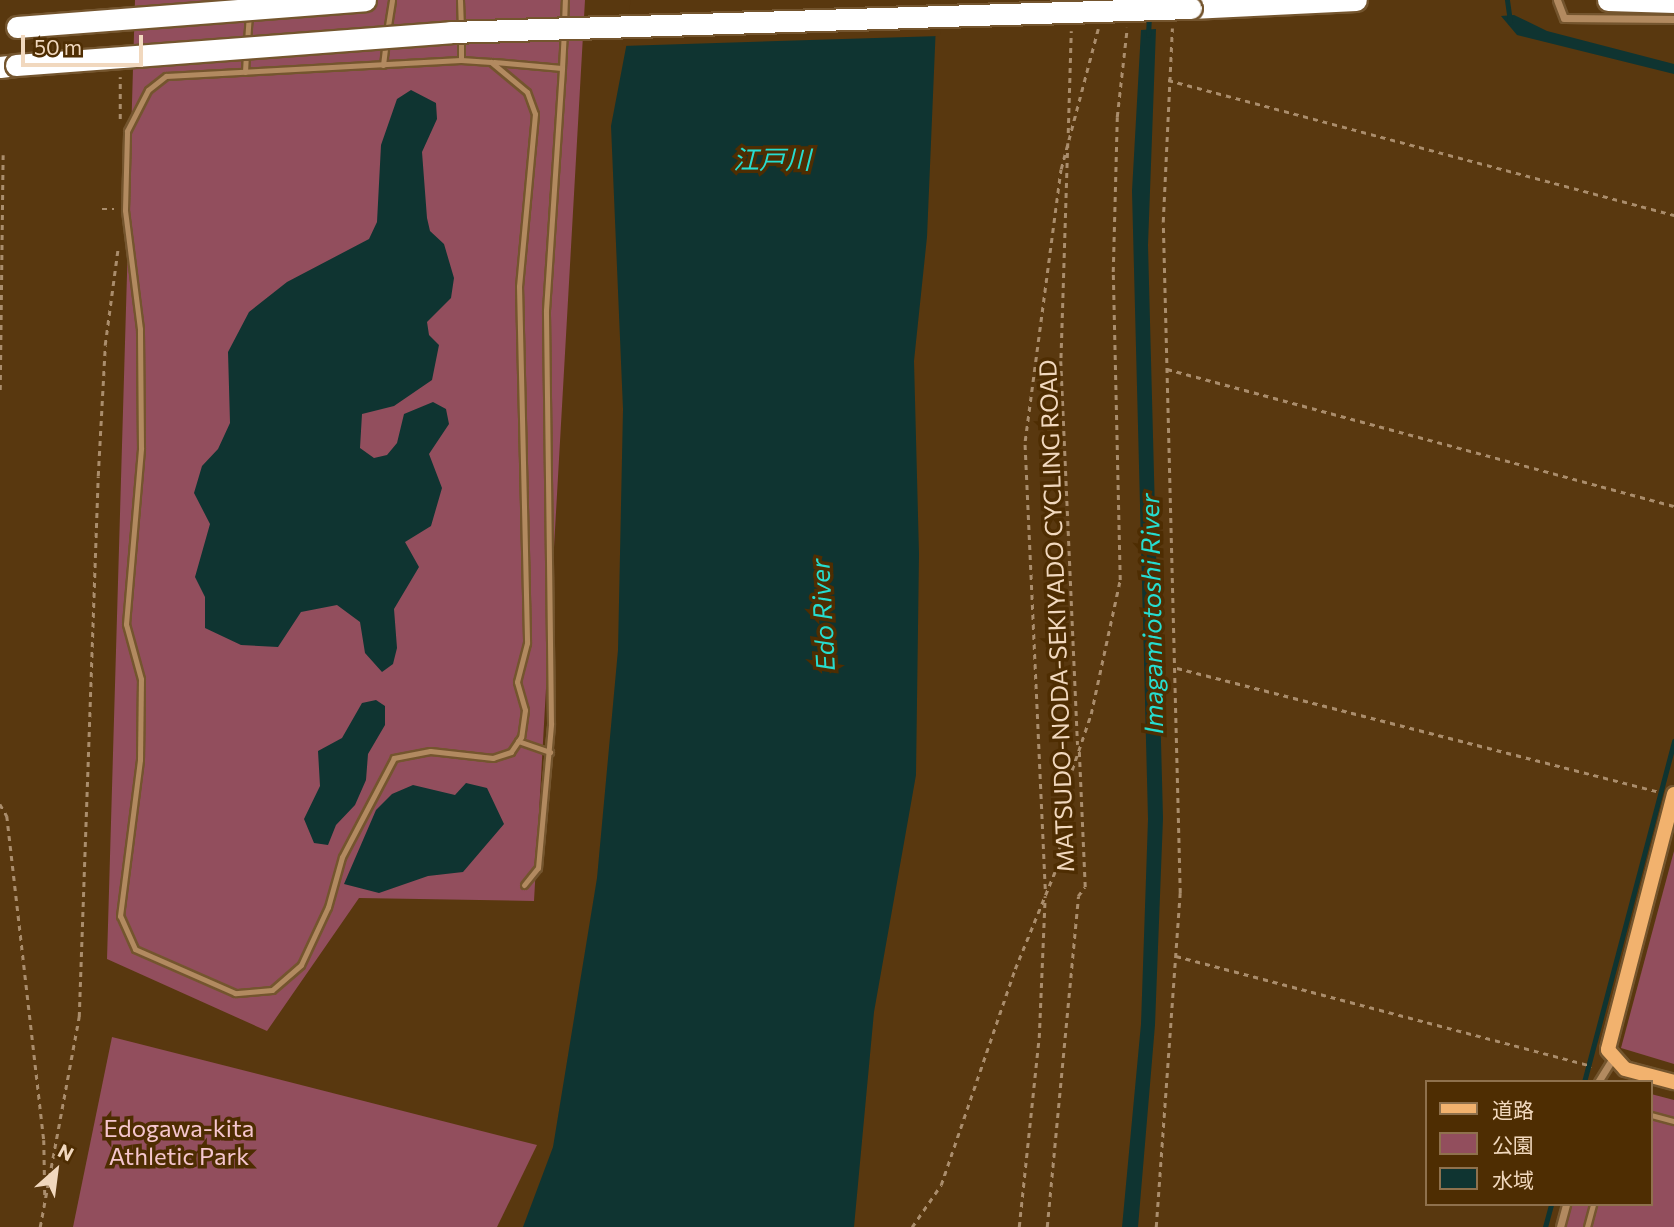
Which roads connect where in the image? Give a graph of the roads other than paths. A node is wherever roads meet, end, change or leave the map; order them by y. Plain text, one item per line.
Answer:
1 (251, 0) edge
2 (365, 0) edge
3 (392, 0) edge
4 (460, 0) edge
5 (565, 0) edge
6 (1356, 0) edge
7 (1557, 0) edge
8 (1608, 0) edge
9 (1674, 2) edge
10 (1674, 19) edge
11 (0, 29) edge
12 (461, 60) junction
13 (491, 62) junction
14 (383, 65) junction
15 (0, 67) edge
16 (562, 68) junction
17 (245, 72) junction
18 (518, 741) junction
19 (550, 752) junction
20 (1674, 794) edge
21 (524, 885) dead end
22 (1612, 1060) junction
23 (1599, 1080) edge
24 (1674, 1082) edge
25 (1653, 1116) edge
26 (1674, 1121) edge
27 (1565, 1206) edge
28 (1592, 1206) edge
29 (1560, 1227) edge
30 (1587, 1227) edge

1 - 17 lane
2 - 11 highway, bridge
3 - 14 lane
4 - 12 lane
5 - 16 lane
6 - 15 highway, bridge
7 - 10 street
8 - 9 highway
12 - 13 lane
12 - 14 lane
13 - 16 lane
13 - 18 lane
14 - 17 lane
16 - 19 lane
17 - 18 lane
18 - 19 lane
19 - 21 lane
20 - 22 street
22 - 23 street
22 - 24 street
25 - 26 lane
27 - 29 street
28 - 30 lane

